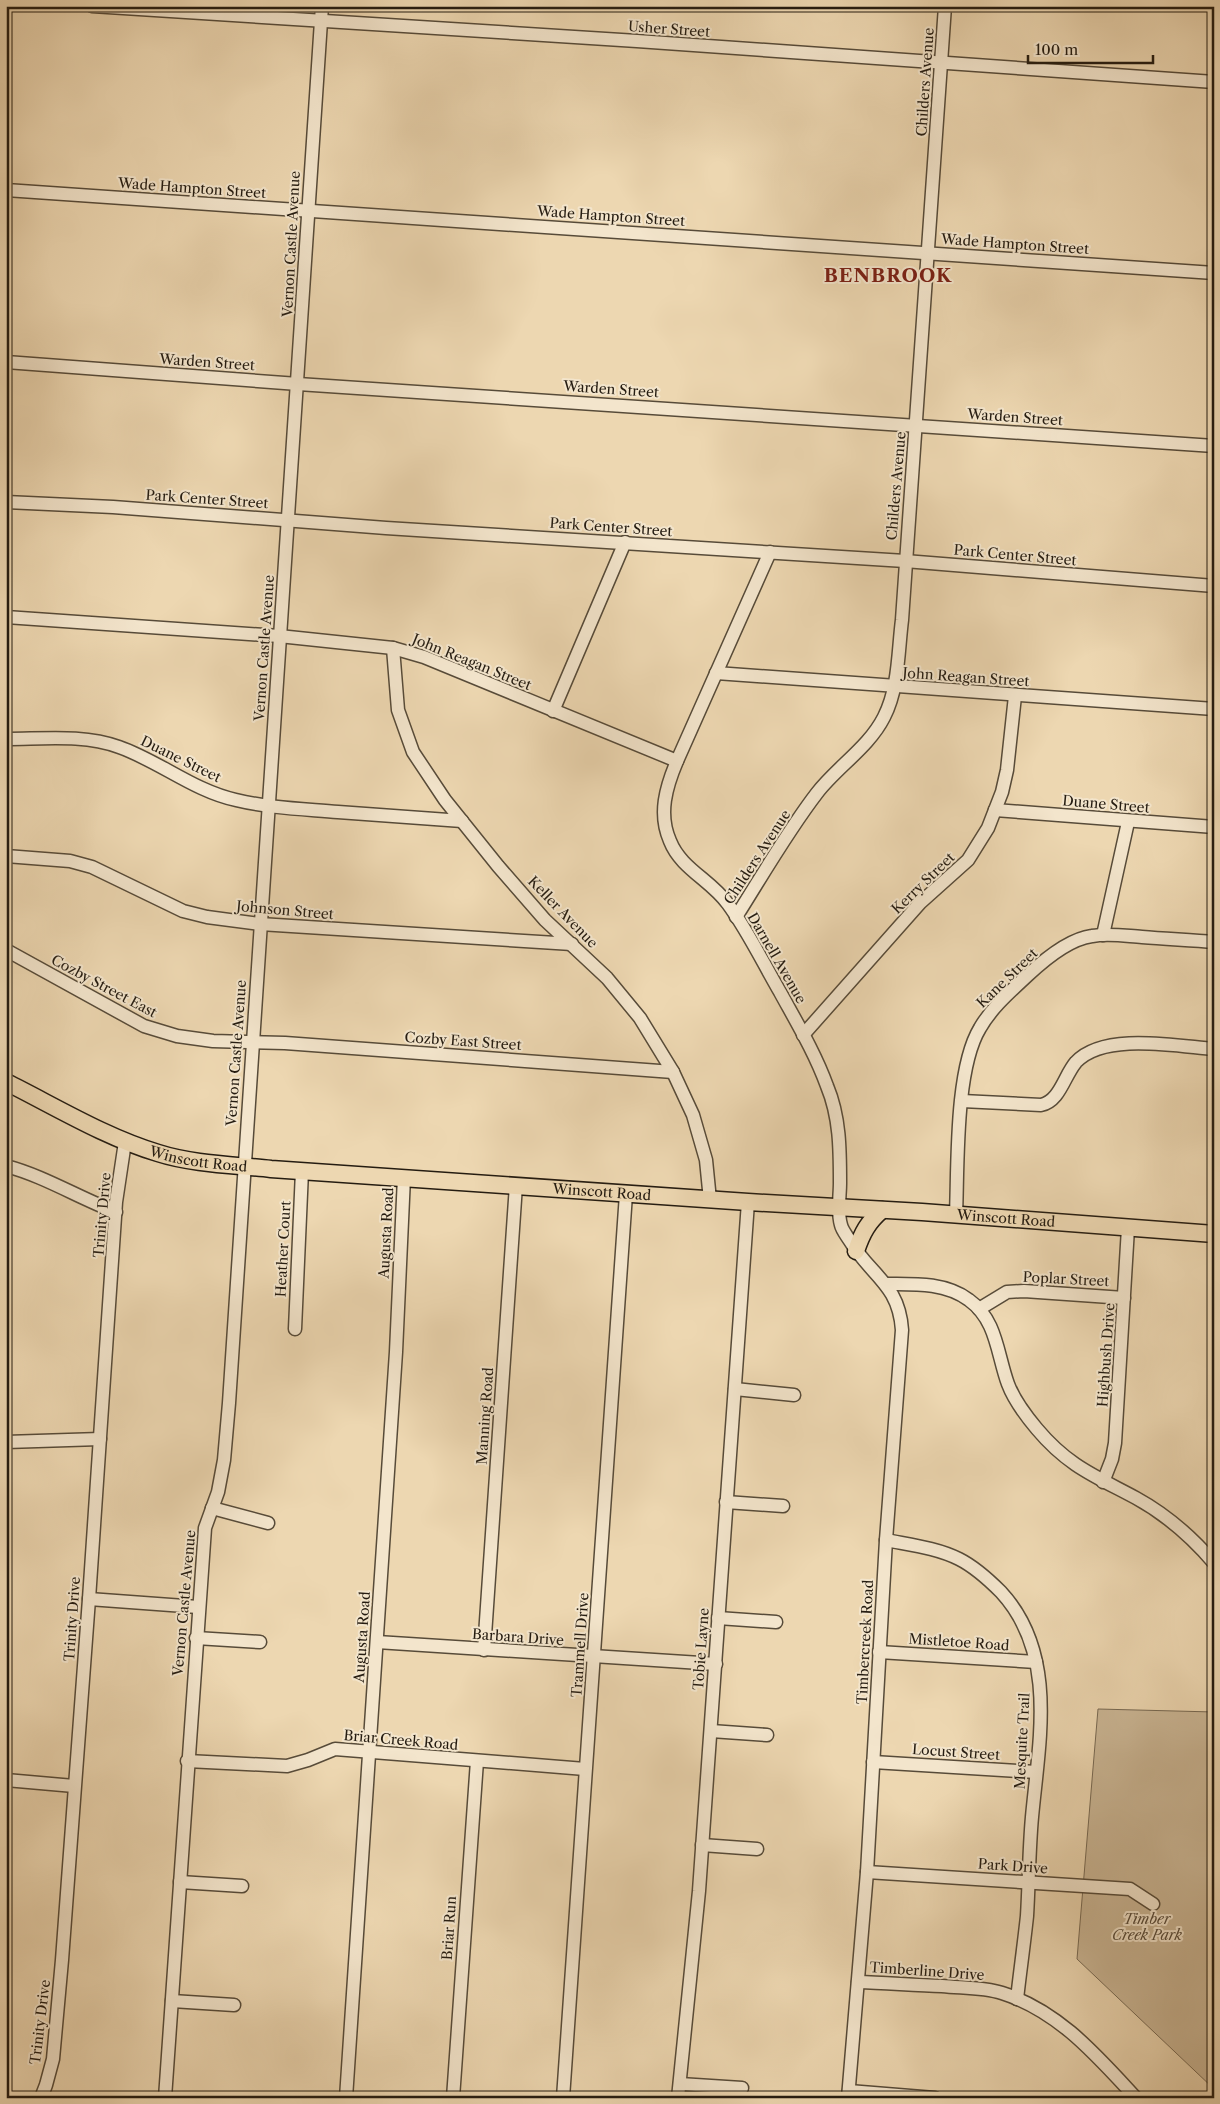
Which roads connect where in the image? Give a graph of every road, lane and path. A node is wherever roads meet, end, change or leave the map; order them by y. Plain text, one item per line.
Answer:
1 (92, 6) edge
2 (322, 6) edge
3 (945, 6) edge
4 (321, 22) junction
5 (941, 64) junction
6 (1214, 82) edge
7 (6, 190) edge
8 (308, 211) junction
9 (928, 254) junction
10 (1214, 273) edge
11 (6, 362) edge
12 (298, 384) junction
13 (916, 425) junction
14 (1214, 446) edge
15 (6, 502) edge
16 (288, 519) junction
17 (625, 542) junction
18 (770, 552) junction
19 (905, 561) junction
20 (1214, 586) edge
21 (6, 617) edge
22 (279, 636) junction
23 (393, 648) junction
24 (716, 673) junction
25 (894, 687) junction
26 (1015, 696) junction
27 (1214, 709) edge
28 (553, 711) junction
29 (6, 738) edge
30 (677, 761) junction
31 (268, 806) junction
32 (995, 810) junction
33 (462, 821) junction
34 (1128, 822) junction
35 (1214, 828) edge
36 (6, 856) edge
37 (736, 917) junction
38 (260, 924) junction
39 (1103, 935) junction
40 (1214, 942) edge
41 (572, 944) junction
42 (6, 950) edge
43 (803, 1035) junction
44 (251, 1042) junction
45 (1214, 1049) edge
46 (673, 1072) junction
47 (6, 1082) edge
48 (962, 1101) junction
49 (125, 1142) junction
50 (6, 1166) edge
51 (244, 1166) junction
52 (302, 1171) junction
53 (404, 1177) junction
54 (516, 1185) junction
55 (626, 1194) junction
56 (710, 1200) junction
57 (748, 1202) junction
58 (840, 1207) junction
59 (882, 1210) junction
60 (116, 1212) junction
61 (956, 1215) junction
62 (1128, 1228) junction
63 (1214, 1234) edge
64 (856, 1251) junction
65 (885, 1284) junction
66 (1124, 1298) junction
67 (979, 1308) junction
68 (294, 1329) dead end
69 (735, 1389) junction
70 (794, 1395) dead end
71 (100, 1439) junction
72 (6, 1442) edge
73 (1103, 1482) junction
74 (726, 1502) junction
75 (783, 1506) dead end
76 (212, 1508) junction
77 (268, 1522) dead end
78 (886, 1540) junction
79 (1214, 1563) edge
80 (90, 1599) junction
81 (198, 1607) junction
82 (718, 1618) junction
83 (776, 1622) dead end
84 (196, 1638) junction
85 (260, 1642) dead end
86 (377, 1642) junction
87 (484, 1650) junction
88 (879, 1652) junction
89 (594, 1657) junction
90 (1036, 1662) junction
91 (716, 1664) junction
92 (711, 1731) junction
93 (767, 1735) dead end
94 (369, 1752) junction
95 (187, 1761) junction
96 (477, 1761) junction
97 (873, 1762) junction
98 (585, 1769) junction
99 (1036, 1772) junction
100 (6, 1780) edge
101 (74, 1786) junction
102 (702, 1845) junction
103 (757, 1849) dead end
104 (867, 1872) junction
105 (180, 1882) junction
106 (1028, 1882) junction
107 (242, 1886) dead end
108 (1153, 1904) dead end
109 (858, 1982) junction
110 (1017, 1999) junction
111 (172, 2001) junction
112 (234, 2005) dead end
113 (680, 2084) junction
114 (742, 2088) dead end
115 (849, 2094) edge
116 (41, 2098) edge
117 (165, 2098) edge
118 (346, 2098) edge
119 (453, 2098) edge
120 (563, 2098) edge
121 (678, 2098) edge
122 (935, 2098) edge
123 (1136, 2098) edge

1 - 4 street, Usher Street
2 - 4 street, Vernon Castle Avenue
3 - 5 street, Childers Avenue
4 - 5 street, Usher Street
4 - 8 street, Vernon Castle Avenue
5 - 6 street, Usher Street
5 - 9 street, Childers Avenue
7 - 8 street, Wade Hampton Street
8 - 9 street, Wade Hampton Street
8 - 12 street, Vernon Castle Avenue
9 - 10 street, Wade Hampton Street
9 - 13 street, Childers Avenue
11 - 12 street, Warden Street
12 - 13 street, Warden Street
12 - 16 street, Vernon Castle Avenue
13 - 14 street, Warden Street
13 - 19 street, Childers Avenue
15 - 16 street, Park Center Street
16 - 17 street, Park Center Street
16 - 22 street, Vernon Castle Avenue
17 - 18 street, Park Center Street
17 - 28 street
18 - 19 street, Park Center Street
18 - 24 street, Darnell Avenue
19 - 20 street, Park Center Street
19 - 25 street, Childers Avenue
21 - 22 street, John Reagan Street
22 - 23 street, John Reagan Street
22 - 31 street, Vernon Castle Avenue
23 - 28 street, John Reagan Street
23 - 33 street, Keller Avenue
24 - 25 street, John Reagan Street
24 - 30 street, Darnell Avenue
25 - 26 street, John Reagan Street
25 - 37 street, Childers Avenue
26 - 27 street, John Reagan Street
26 - 32 street, Kerry Street
28 - 30 street, John Reagan Street
29 - 31 street, Duane Street
30 - 37 street, Darnell Avenue
31 - 33 street, Duane Street
31 - 38 street, Vernon Castle Avenue
32 - 34 street, Duane Street
32 - 43 street, Kerry Street
33 - 41 street, Keller Avenue
34 - 35 street, Duane Street
34 - 39 street
36 - 38 street, Johnson Street
37 - 43 street, Darnell Avenue
38 - 41 street, Johnson Street
38 - 44 street, Vernon Castle Avenue
39 - 40 street, Kane Street
39 - 48 street, Kane Street
41 - 46 street, Keller Avenue
42 - 44 street, Cozby Street East
43 - 58 street, Darnell Avenue
44 - 46 street, Cozby East Street
44 - 51 street, Vernon Castle Avenue
45 - 48 street
46 - 56 street, Keller Avenue
47 - 49 main road, Winscott Road
48 - 61 street, Kane Street
49 - 51 main road, Winscott Road
49 - 60 street, Trinity Drive
50 - 60 street
51 - 52 main road, Winscott Road
51 - 76 street, Vernon Castle Avenue
52 - 53 main road, Winscott Road
52 - 68 street, Heather Court
53 - 54 main road, Winscott Road
53 - 86 street, Augusta Road
54 - 55 main road, Winscott Road
54 - 87 street, Manning Road
55 - 56 main road, Winscott Road
55 - 89 street, Trammell Drive
56 - 57 main road, Winscott Road
57 - 58 main road, Winscott Road
57 - 69 street, Tobie Layne
58 - 59 main road, Winscott Road
58 - 64 street, Timbercreek Road
59 - 61 main road, Winscott Road
59 - 64 main road
60 - 71 street, Trinity Drive
61 - 62 main road, Winscott Road
62 - 63 main road, Winscott Road
62 - 66 street, Highbush Drive
64 - 65 street, Timbercreek Road
65 - 67 street
65 - 78 street, Timbercreek Road
66 - 67 street, Poplar Street
66 - 73 street, Highbush Drive
67 - 73 street
69 - 70 street
69 - 74 street, Tobie Layne
71 - 72 street
71 - 80 street, Trinity Drive
73 - 79 street
74 - 75 street
74 - 82 street, Tobie Layne
76 - 77 street
76 - 81 street, Vernon Castle Avenue
78 - 88 street, Timbercreek Road
78 - 90 street, Mesquite Trail
80 - 81 street
80 - 101 street, Trinity Drive
81 - 84 street, Vernon Castle Avenue
82 - 83 street
82 - 91 street, Tobie Layne
84 - 85 street
84 - 95 street, Vernon Castle Avenue
86 - 87 street, Barbara Drive
86 - 94 street, Augusta Road
87 - 89 street, Barbara Drive
88 - 90 street, Mistletoe Road
88 - 97 street, Timbercreek Road
89 - 91 street, Barbara Drive
89 - 98 street, Trammell Drive
90 - 99 street, Mesquite Trail
91 - 92 street, Tobie Layne
92 - 93 street
92 - 102 street, Tobie Layne
94 - 95 street, Briar Creek Road
94 - 96 street, Briar Creek Road
94 - 118 street, Augusta Road
95 - 105 street, Vernon Castle Avenue
96 - 98 street, Briar Creek Road
96 - 119 street, Briar Run
97 - 99 street, Locust Street
97 - 104 street, Timbercreek Road
98 - 120 street, Trammell Drive
99 - 106 street, Mesquite Trail
100 - 101 street
101 - 116 street, Trinity Drive
102 - 103 street
102 - 113 street, Tobie Layne
104 - 106 street, Park Drive
104 - 109 street, Timbercreek Road
105 - 107 street
105 - 111 street, Vernon Castle Avenue
106 - 108 street, Park Drive
106 - 110 street, Mesquite Trail
109 - 110 street, Timberline Drive
109 - 115 street, Timbercreek Road
110 - 123 street, Timberline Drive
111 - 112 street
111 - 117 street, Vernon Castle Avenue
113 - 114 street
113 - 121 street, Tobie Layne
115 - 122 street

